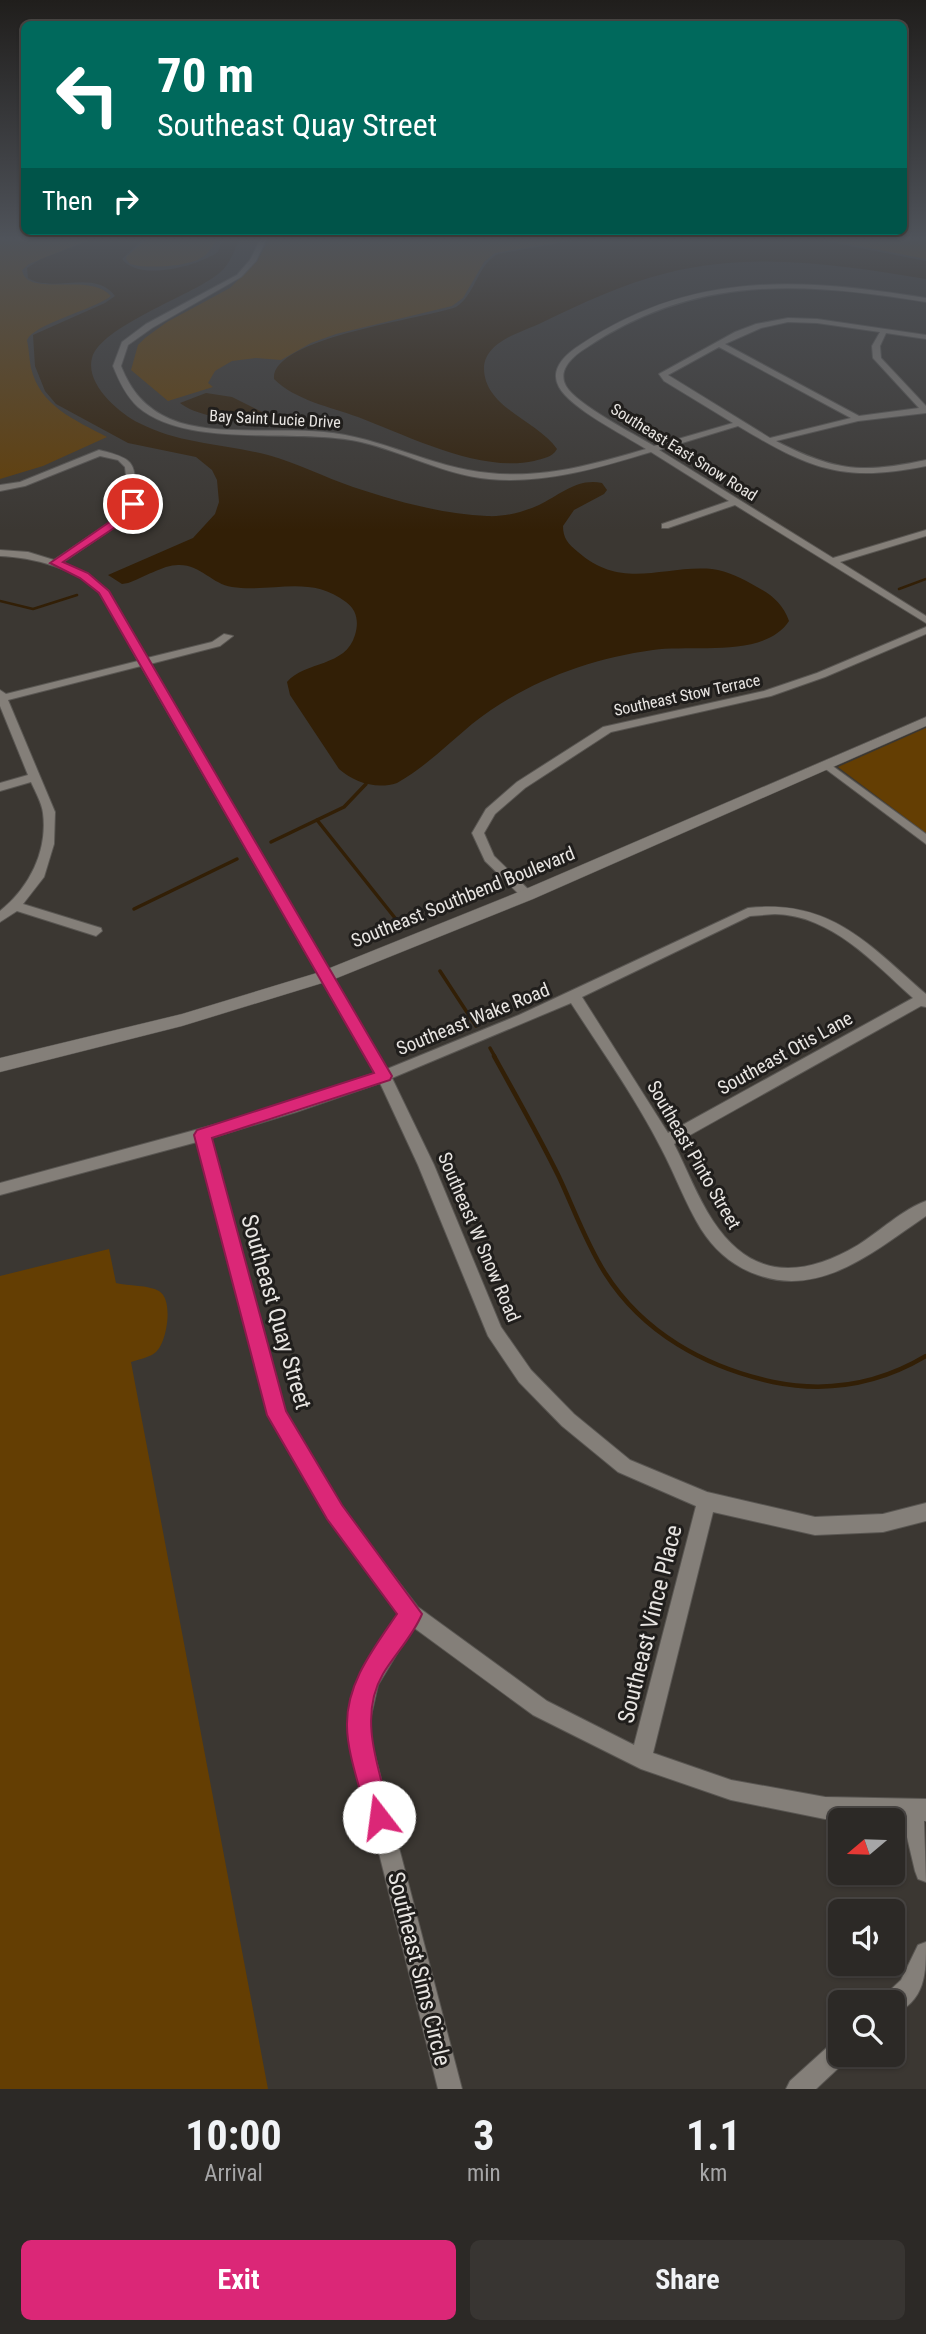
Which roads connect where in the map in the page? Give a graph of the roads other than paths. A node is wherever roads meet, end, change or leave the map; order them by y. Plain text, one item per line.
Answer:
1 (136, 335) edge
2 (605, 335) edge
3 (741, 335) edge
4 (882, 335) edge
5 (721, 345) junction
6 (925, 411) edge
7 (858, 419) junction
8 (741, 423) junction
9 (771, 440) junction
10 (652, 450) junction
11 (926, 463) edge
12 (0, 488) edge
13 (737, 501) junction
14 (665, 526) dead end
15 (926, 533) edge
16 (0, 553) edge
17 (834, 561) junction
18 (55, 563) junction
19 (926, 620) edge
20 (926, 630) edge
21 (228, 636) dead end
22 (144, 663) junction
23 (1, 697) edge
24 (926, 721) edge
25 (827, 765) junction
26 (35, 778) junction
27 (0, 787) edge
28 (926, 840) edge
29 (527, 895) junction
30 (15, 906) junction
31 (0, 918) edge
32 (96, 931) dead end
33 (326, 976) junction
34 (575, 997) junction
35 (924, 1000) edge
36 (0, 1065) edge
37 (384, 1076) junction
38 (203, 1135) junction
39 (666, 1141) junction
40 (0, 1188) edge
41 (926, 1208) edge
42 (706, 1501) junction
43 (926, 1512) edge
44 (411, 1614) junction
45 (641, 1759) junction
46 (918, 1810) edge
47 (926, 1871) edge
48 (926, 1954) edge
49 (905, 1992) edge
50 (828, 2062) edge
51 (450, 2089) edge
52 (798, 2089) edge

1 - 10 street, Bay Saint Lucie Drive
2 - 10 street, Southeast East Snow Road
3 - 5 street
4 - 6 street
5 - 7 street
5 - 8 street
6 - 7 street
7 - 9 street
8 - 9 street
8 - 10 street
9 - 11 street
10 - 13 street, Southeast East Snow Road
12 - 18 street
13 - 14 street
13 - 17 street, Southeast East Snow Road
15 - 17 street
16 - 18 street, Southeast W Snow Road
17 - 19 street, Southeast East Snow Road
18 - 22 street, Southeast W Snow Road
20 - 29 street, Southeast Stow Terrace
21 - 22 street
22 - 23 street
22 - 33 street, Southeast W Snow Road
23 - 26 street
24 - 25 street, Southeast Southbend Boulevard
25 - 28 street
25 - 29 street, Southeast Southbend Boulevard
26 - 27 street
26 - 30 street
29 - 33 street, Southeast Southbend Boulevard
30 - 31 street
30 - 32 street
33 - 36 street, Southeast Southbend Boulevard
33 - 37 street, Southeast W Snow Road
34 - 35 street, Southeast Wake Road
34 - 37 street, Southeast Wake Road
34 - 39 street, Southeast Pinto Street
35 - 39 street, Southeast Otis Lane
37 - 38 street, Southeast Wake Road
37 - 42 street, Southeast W Snow Road
38 - 40 street, Southeast Wake Road
38 - 44 street, Southeast Quay Street
39 - 41 street, Southeast Pinto Street
42 - 43 street, Southeast W Snow Road
42 - 45 street, Southeast Vince Place
44 - 45 street, Southeast Quay Street
44 - 51 street, Southeast Sims Circle
45 - 46 street, Southeast Quay Street
46 - 47 street
48 - 49 street
50 - 52 street

